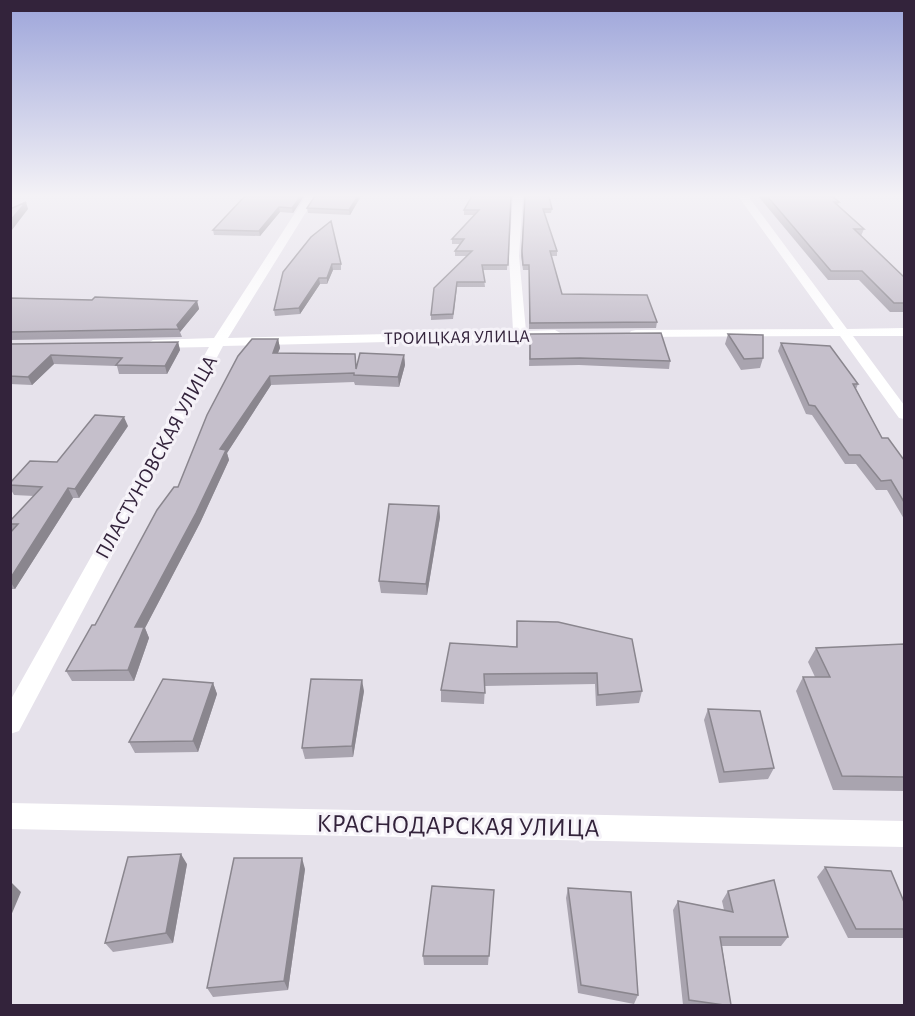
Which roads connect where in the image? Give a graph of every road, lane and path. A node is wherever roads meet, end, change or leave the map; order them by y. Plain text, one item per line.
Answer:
1 (281, 243) edge
2 (515, 243) edge
3 (777, 243) edge
4 (904, 332) edge
5 (844, 333) junction
6 (568, 334) edge
7 (616, 334) edge
8 (520, 335) junction
9 (218, 343) junction
10 (137, 344) edge
11 (904, 415) edge
12 (10, 724) edge
13 (10, 816) edge
14 (904, 834) edge

1 - 9 street, ПЛАСТУНОВСКАЯ УЛИЦА
2 - 8 street
3 - 5 street
4 - 5 street
5 - 7 street
5 - 11 street
6 - 8 street, ТРОИЦКАЯ УЛИЦА
8 - 9 street, ТРОИЦКАЯ УЛИЦА
9 - 10 street, ТРОИЦКАЯ УЛИЦА
9 - 12 street, ПЛАСТУНОВСКАЯ УЛИЦА
13 - 14 street, КРАСНОДАРСКАЯ УЛИЦА

